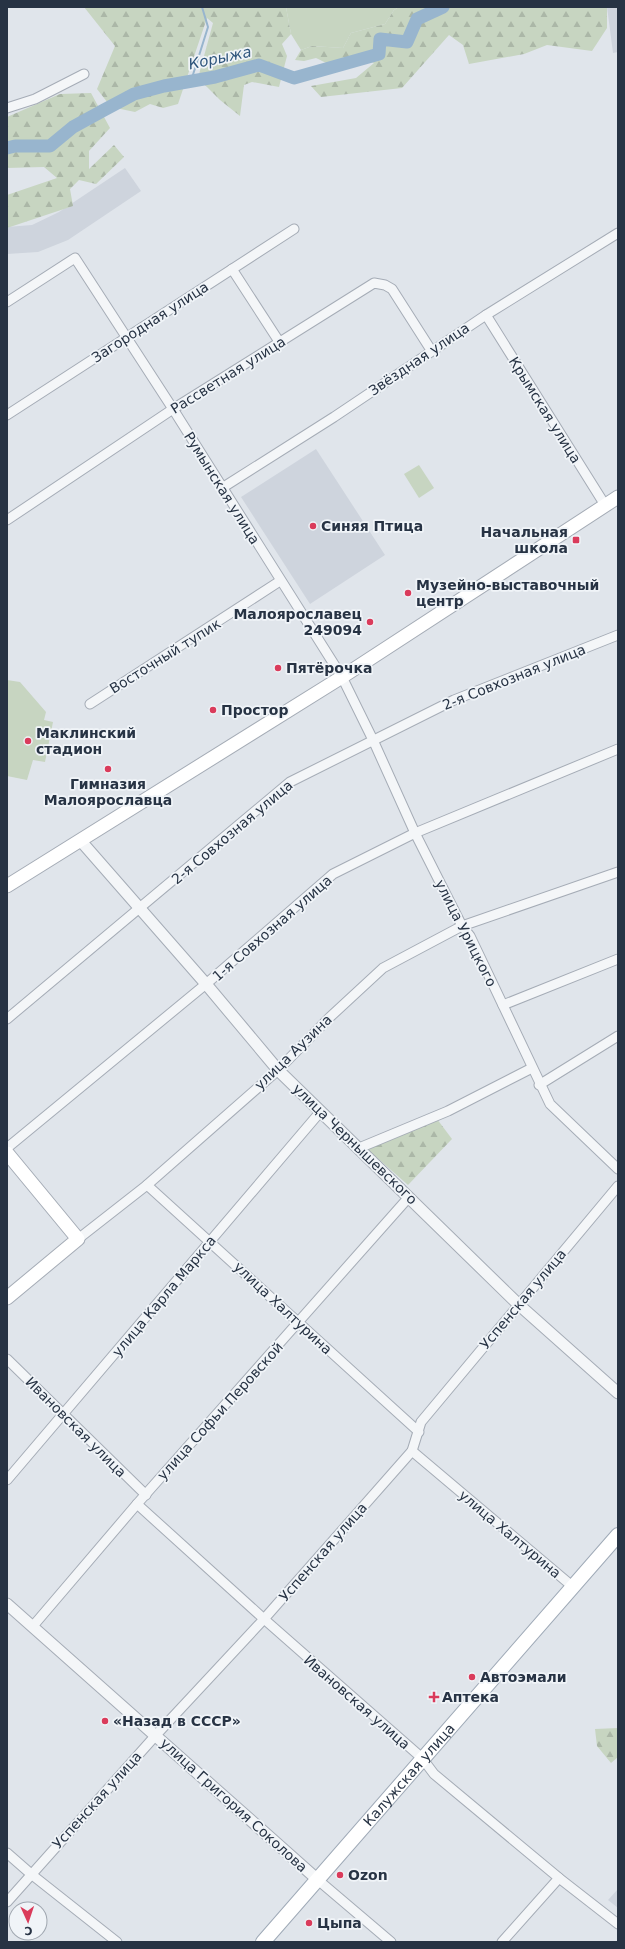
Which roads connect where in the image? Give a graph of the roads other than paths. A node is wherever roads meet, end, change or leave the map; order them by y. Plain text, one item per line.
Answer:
1 (84, 74) dead end
2 (7, 108) edge
3 (294, 229) dead end
4 (618, 233) edge
5 (232, 269) junction
6 (7, 302) edge
7 (486, 314) junction
8 (127, 337) junction
9 (280, 343) junction
10 (432, 350) junction
11 (173, 409) junction
12 (7, 414) edge
13 (222, 488) junction
14 (618, 497) edge
15 (605, 505) junction
16 (7, 520) edge
17 (280, 581) junction
18 (618, 635) edge
19 (342, 677) junction
20 (90, 704) dead end
21 (373, 740) junction
22 (618, 750) edge
23 (415, 833) junction
24 (80, 840) junction
25 (618, 872) edge
26 (7, 886) edge
27 (140, 909) junction
28 (462, 926) junction
29 (618, 959) edge
30 (206, 984) junction
31 (503, 1005) junction
32 (7, 1019) edge
33 (618, 1036) edge
34 (532, 1068) junction
35 (278, 1070) junction
36 (539, 1085) junction
37 (321, 1111) junction
38 (7, 1148) edge
39 (359, 1148) junction
40 (7, 1153) edge
41 (618, 1169) edge
42 (147, 1184) junction
43 (618, 1186) edge
44 (409, 1197) junction
45 (78, 1239) junction
46 (211, 1241) junction
47 (7, 1298) edge
48 (518, 1304) junction
49 (298, 1323) junction
50 (7, 1359) edge
51 (618, 1393) edge
52 (63, 1414) junction
53 (418, 1432) junction
54 (412, 1451) junction
55 (7, 1480) edge
56 (146, 1495) junction
57 (137, 1504) junction
58 (618, 1535) edge
59 (572, 1586) junction
60 (7, 1604) edge
61 (264, 1619) junction
62 (33, 1626) junction
63 (156, 1735) junction
64 (422, 1758) junction
65 (7, 1853) edge
66 (31, 1874) junction
67 (559, 1878) junction
68 (318, 1880) junction
69 (7, 1902) edge
70 (618, 1924) edge
71 (117, 1942) edge
72 (263, 1942) edge
73 (391, 1942) edge
74 (502, 1942) edge

1 - 2 street
3 - 5 street, Загородная улица
4 - 7 street, Звёздная улица
5 - 8 street, Загородная улица
5 - 9 street
6 - 8 street, Румынская улица
7 - 10 street, Звёздная улица
7 - 15 street, Крымская улица
8 - 11 street, Румынская улица
8 - 12 street, Загородная улица
9 - 10 street, Рассветная улица
9 - 11 street, Рассветная улица
10 - 13 street, Звёздная улица
11 - 13 street, Румынская улица
11 - 16 street, Рассветная улица
13 - 17 street, Румынская улица
14 - 15 main road
15 - 19 main road
17 - 19 street, Румынская улица
17 - 20 street, Восточный тупик
18 - 21 street, 2-я Совхозная улица
19 - 21 street, улица Урицкого
19 - 24 main road
21 - 23 street, улица Урицкого
21 - 27 street, 2-я Совхозная улица
22 - 23 street, 1-я Совхозная улица
23 - 28 street, улица Урицкого
23 - 30 street, 1-я Совхозная улица
24 - 26 main road
24 - 27 street, улица Чернышевского
25 - 28 street, улица Аузина
27 - 30 street, улица Чернышевского
27 - 32 street, 2-я Совхозная улица
28 - 31 street, улица Урицкого
28 - 35 street, улица Аузина
29 - 31 street
30 - 35 street, улица Чернышевского
30 - 38 street, 1-я Совхозная улица
31 - 34 street, улица Урицкого
33 - 36 street
34 - 36 street, улица Урицкого
34 - 39 street
35 - 37 street, улица Чернышевского
35 - 42 street, улица Аузина
36 - 41 street, улица Урицкого
37 - 39 street, улица Чернышевского
37 - 46 street, улица Карла Маркса
39 - 44 street, улица Чернышевского
40 - 45 main road
42 - 45 street, улица Аузина
42 - 46 street, улица Халтурина
43 - 48 street, Успенская улица
44 - 48 street, улица Чернышевского
44 - 49 street, улица Софьи Перовской
45 - 47 main road, улица Аузина
46 - 49 street, улица Халтурина
46 - 52 street, улица Карла Маркса
48 - 51 street, улица Чернышевского
48 - 53 street, Успенская улица
49 - 53 street, улица Халтурина
49 - 56 street, улица Софьи Перовской
50 - 52 street, Ивановская улица
52 - 55 street, улица Карла Маркса
52 - 56 street, Ивановская улица
53 - 54 street, Успенская улица
54 - 59 street, улица Халтурина
54 - 61 street, Успенская улица
56 - 57 street, улица Софьи Перовской
57 - 61 street, Ивановская улица
57 - 62 street, улица Софьи Перовской
58 - 59 main road, Калужская улица
59 - 64 main road, Калужская улица
60 - 62 street, улица Григория Соколова
61 - 63 street, Успенская улица
61 - 64 street, Ивановская улица
62 - 63 street, улица Григория Соколова
63 - 66 street, Успенская улица
63 - 68 street, улица Григория Соколова
64 - 67 street, Ивановская улица
64 - 68 main road, Калужская улица
65 - 66 street
66 - 69 street, Успенская улица
66 - 71 street
67 - 70 street, Ивановская улица
67 - 74 street
68 - 72 main road, Калужская улица
68 - 73 street, улица Григория Соколова

